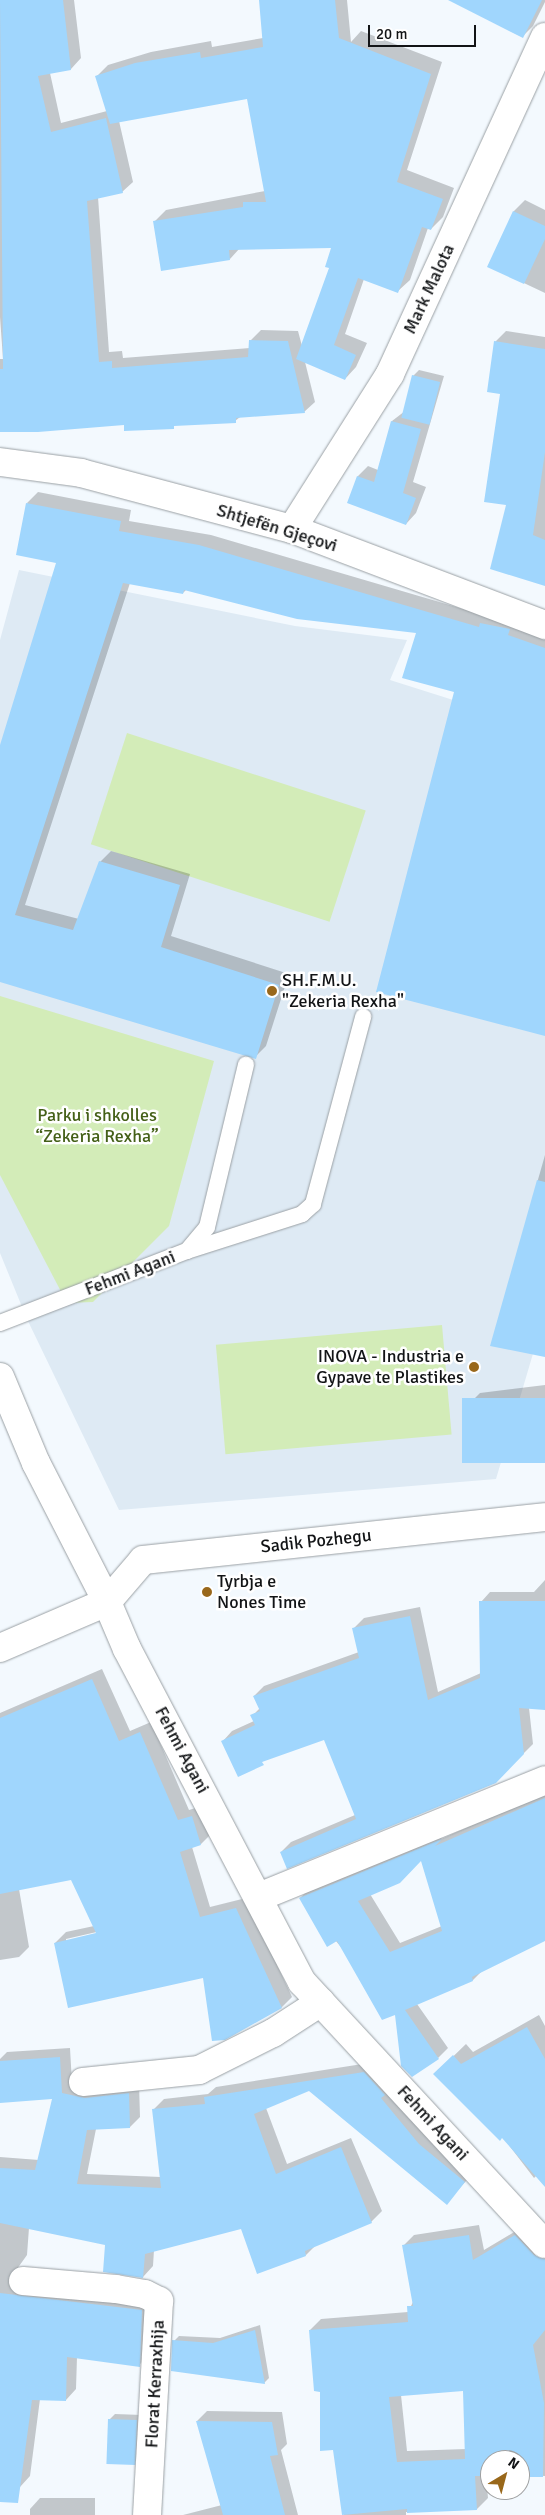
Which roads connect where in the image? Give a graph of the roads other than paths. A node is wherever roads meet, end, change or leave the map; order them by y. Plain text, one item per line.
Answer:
1 (545, 37) edge
2 (0, 462) edge
3 (292, 529) junction
4 (545, 624) edge
5 (363, 1017) dead end
6 (246, 1065) dead end
7 (187, 1252) junction
8 (0, 1323) edge
9 (0, 1377) edge
10 (545, 1517) edge
11 (107, 1602) junction
12 (0, 1648) edge
13 (545, 1780) edge
14 (259, 1897) junction
15 (321, 2002) junction
16 (83, 2082) dead end
17 (545, 2244) edge
18 (23, 2281) dead end
19 (146, 2515) edge

1 - 3 street, Mark Malota
2 - 3 street, Shtjefën Gjeçovi
3 - 4 street, Shtjefën Gjeçovi
5 - 7 lane
6 - 7 lane, Fehmi Agani
7 - 8 lane, Fehmi Agani
9 - 11 street, Fehmi Agani
10 - 11 street, Sadik Pozhegu
11 - 12 street
11 - 14 street, Fehmi Agani
13 - 14 street
14 - 15 street, Fehmi Agani
15 - 16 street
15 - 17 street, Fehmi Agani
18 - 19 street, Florat Kerraxhija

